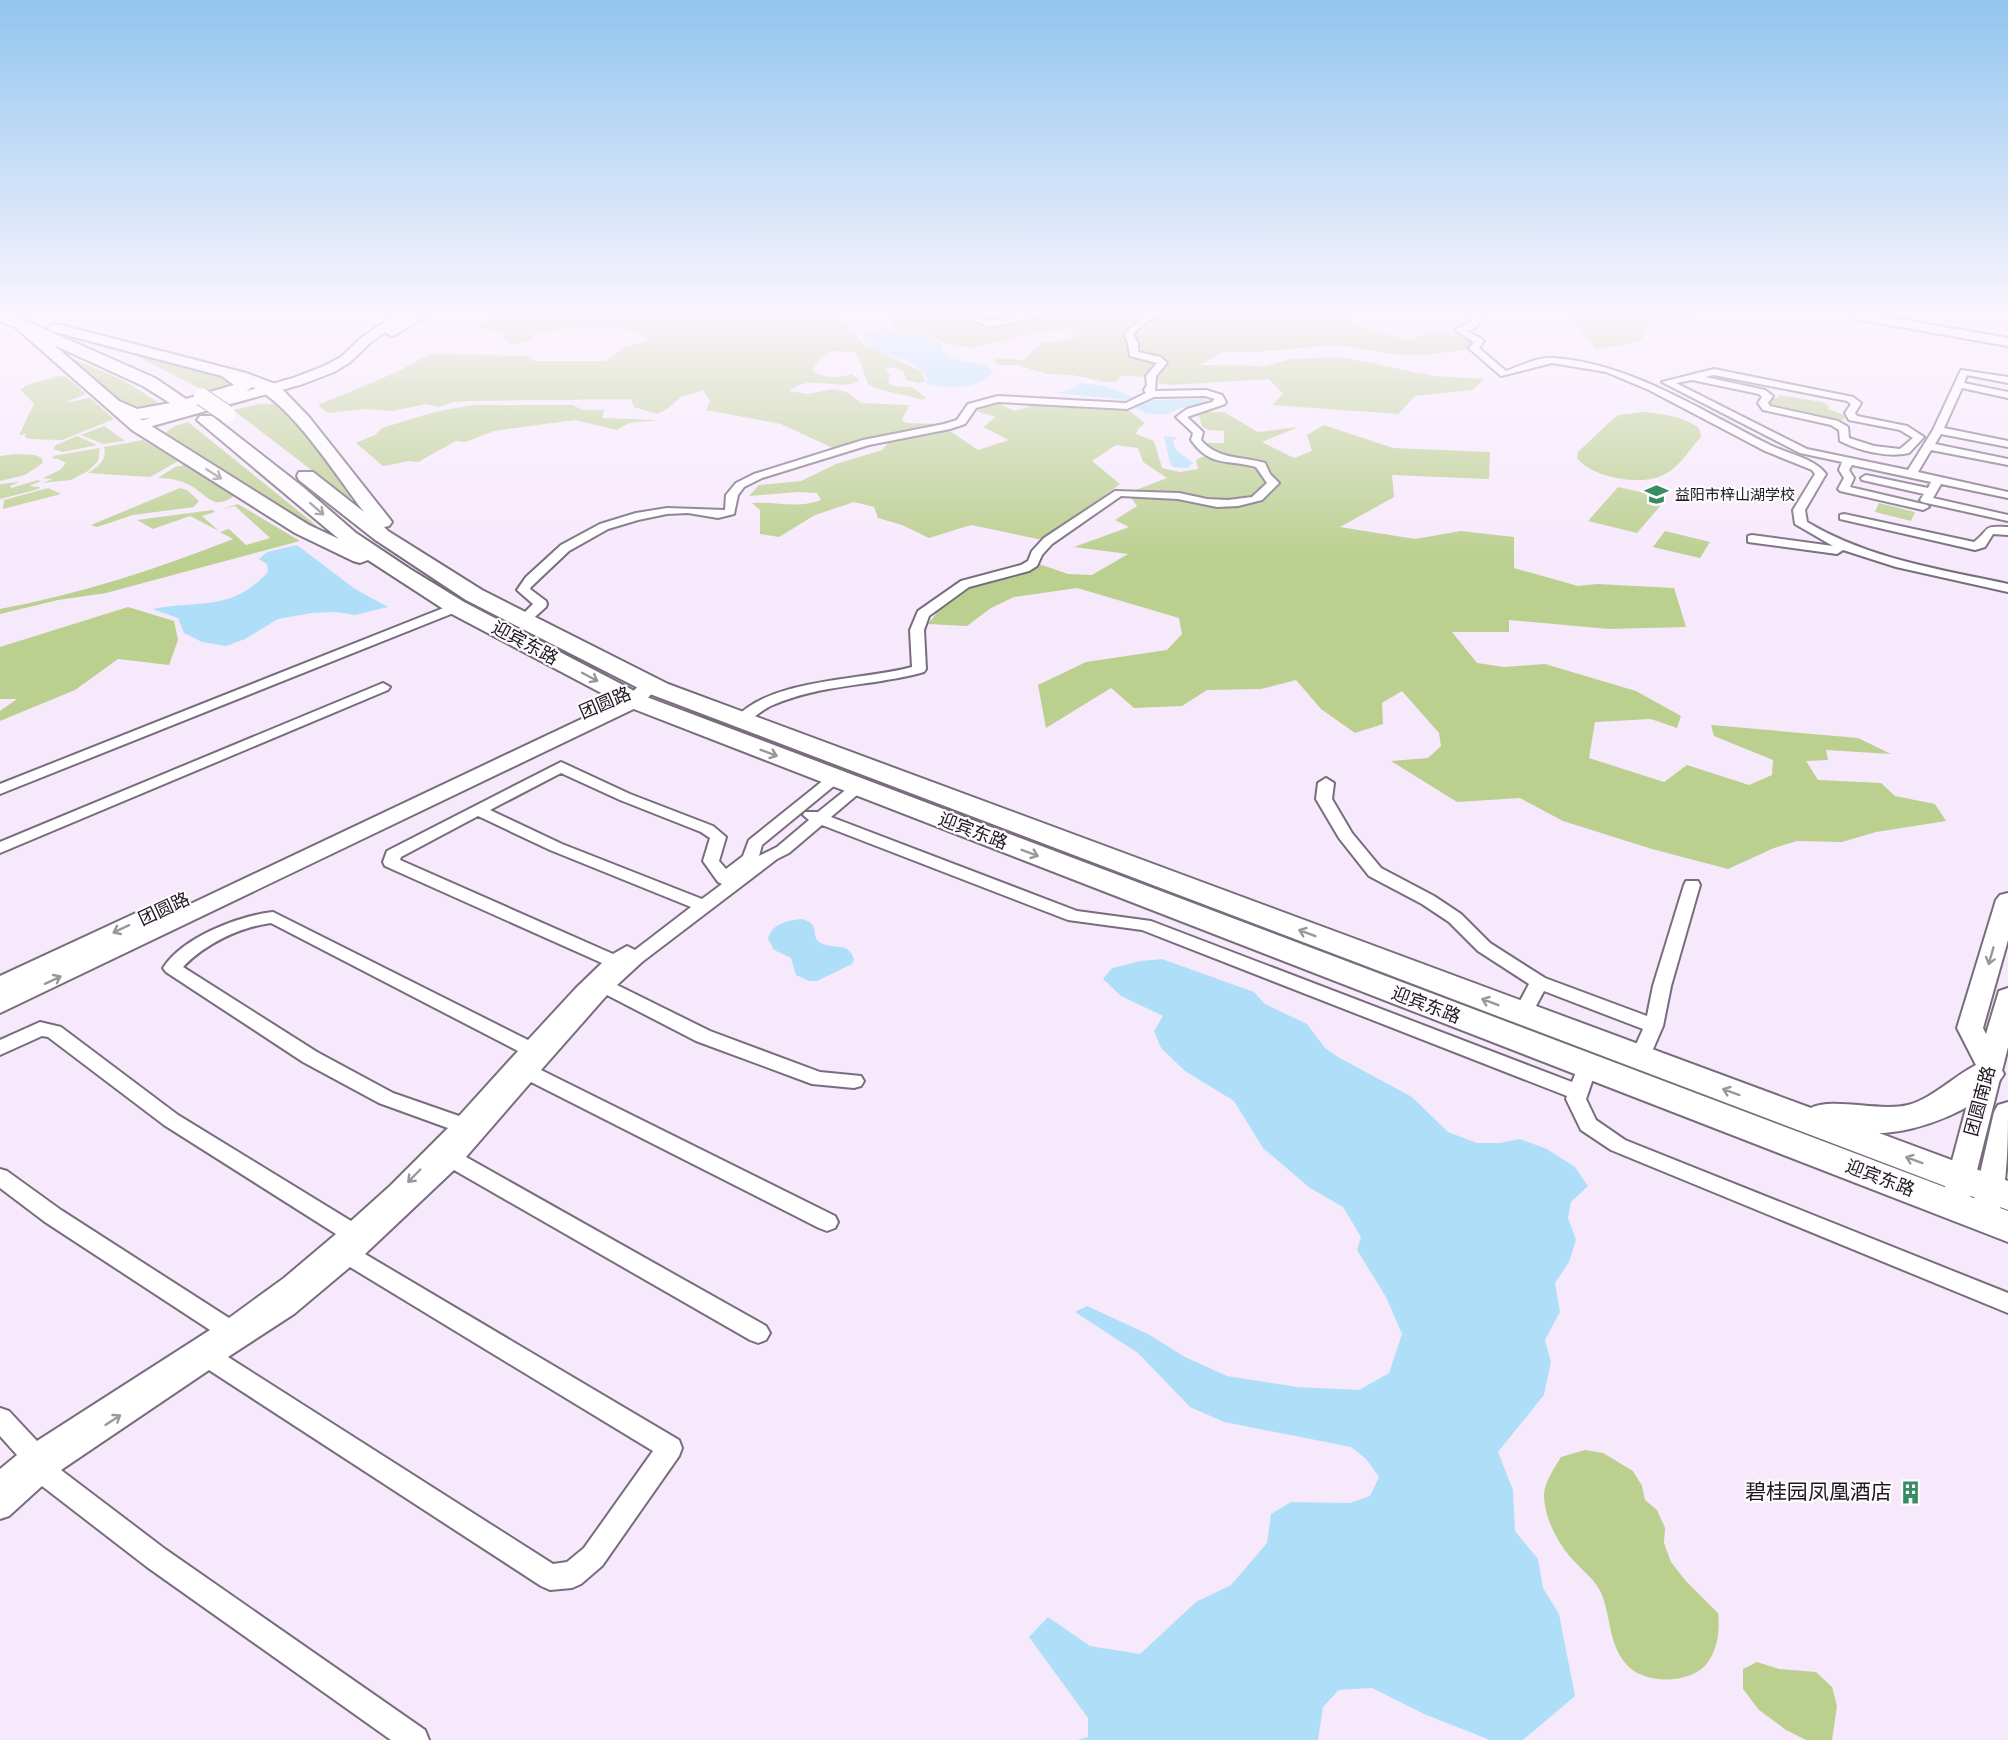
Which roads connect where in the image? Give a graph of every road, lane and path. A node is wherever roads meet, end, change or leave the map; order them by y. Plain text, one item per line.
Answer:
1 (102, 396) edge
2 (103, 396) edge
3 (171, 396) edge
4 (194, 396) edge
5 (216, 396) edge
6 (246, 396) edge
7 (279, 396) edge
8 (1147, 396) edge
9 (1216, 396) edge
10 (1669, 396) edge
11 (1695, 396) edge
12 (1768, 396) edge
13 (1840, 396) edge
14 (1955, 396) edge
15 (212, 410) junction
16 (303, 421) junction
17 (138, 426) junction
18 (1938, 430) junction
19 (2008, 444) edge
20 (1929, 446) junction
21 (179, 452) junction
22 (1848, 460) junction
23 (2008, 462) edge
24 (1911, 474) junction
25 (1866, 478) dead end
26 (1938, 480) junction
27 (2008, 495) edge
28 (1921, 512) junction
29 (1845, 517) dead end
30 (2008, 518) edge
31 (1801, 524) junction
32 (2008, 531) edge
33 (1752, 539) dead end
34 (1787, 544) junction
35 (1856, 553) junction
36 (406, 563) junction
37 (2008, 588) edge
38 (456, 607) junction
39 (524, 620) junction
40 (383, 687) dead end
41 (636, 693) junction
42 (741, 720) junction
43 (846, 782) junction
44 (1326, 783) dead end
45 (0, 789) edge
46 (477, 810) junction
47 (793, 811) junction
48 (817, 819) junction
49 (0, 848) edge
50 (729, 881) junction
51 (1692, 885) dead end
52 (2008, 900) edge
53 (699, 904) junction
54 (621, 964) junction
55 (1539, 982) junction
56 (599, 983) junction
57 (0, 986) edge
58 (2008, 997) edge
59 (0, 1004) edge
60 (1522, 1014) junction
61 (1654, 1026) junction
62 (0, 1048) edge
63 (1640, 1059) junction
64 (530, 1061) junction
65 (1988, 1070) junction
66 (1583, 1080) junction
67 (854, 1081) dead end
68 (1782, 1111) junction
69 (2008, 1112) edge
70 (469, 1129) junction
71 (443, 1156) junction
72 (0, 1177) edge
73 (1959, 1177) junction
74 (1999, 1192) edge
75 (1953, 1206) junction
76 (827, 1222) dead end
77 (1996, 1222) edge
78 (350, 1244) junction
79 (2008, 1303) edge
80 (758, 1333) dead end
81 (234, 1335) junction
82 (203, 1354) junction
83 (0, 1419) edge
84 (38, 1463) junction
85 (0, 1484) edge
86 (0, 1507) edge
87 (415, 1740) edge

1 - 17 highway
2 - 5 highway
3 - 15 highway, 迎宾东路
4 - 15 highway, 迎宾东路
6 - 17 street
7 - 16 highway
8 - 39 street
9 - 42 street
10 - 31 street
11 - 22 street
12 - 13 street
14 - 18 street
15 - 36 highway, 迎宾东路
16 - 21 highway
16 - 36 highway
17 - 21 highway
18 - 19 street
18 - 20 street
20 - 23 street
20 - 24 street
21 -> 36 highway
22 - 24 street
22 - 28 street
24 - 26 street
25 - 28 street
26 - 27 street
26 - 28 street
28 - 29 street
28 - 30 street
28 - 32 street
31 - 34 street
31 - 35 street
33 - 34 street
34 - 35 street
35 - 37 street
36 - 38 highway, 迎宾东路
36 - 39 highway, 迎宾东路
38 -> 41 highway, 迎宾东路
38 - 45 street
39 - 41 highway, 迎宾东路
40 - 49 street
41 - 42 highway, 迎宾东路
41 -> 43 highway, 迎宾东路
41 -> 57 street, 团圆路
59 -> 41 street, 团圆路
60 -> 42 highway, 迎宾东路
43 - 47 street
43 - 48 street
43 -> 66 highway, 迎宾东路
44 - 55 street
46 - 50 street
46 - 53 street
46 - 54 street
47 - 48 street
47 - 50 street
48 - 50 street
48 - 66 street
50 - 53 street
51 - 61 street
52 -> 65 street
53 - 54 street
54 - 56 street
55 - 60 street
55 - 61 street
56 - 64 street
56 - 67 street
58 - 65 street, 团圆南路
60 - 63 highway, 迎宾东路
61 - 63 street
62 - 78 street
68 -> 63 highway, 迎宾东路
64 - 70 street
64 - 70 street
64 - 76 street
65 - 68 highway
65 - 73 street, 团圆南路
66 - 75 highway, 迎宾东路
66 - 79 street
73 -> 68 highway, 迎宾东路
69 - 74 street, 团圆南路
70 - 71 street
71 - 78 street
71 - 80 street
72 - 81 street
73 - 74 highway, 迎宾东路
73 - 75 street, 团圆南路
74 - 77 street, 团圆南路
75 - 77 highway, 迎宾东路
78 - 81 street
78 - 82 street
81 - 82 street
82 - 84 street
83 - 84 street
84 - 85 street
84 - 86 street
84 - 87 street

